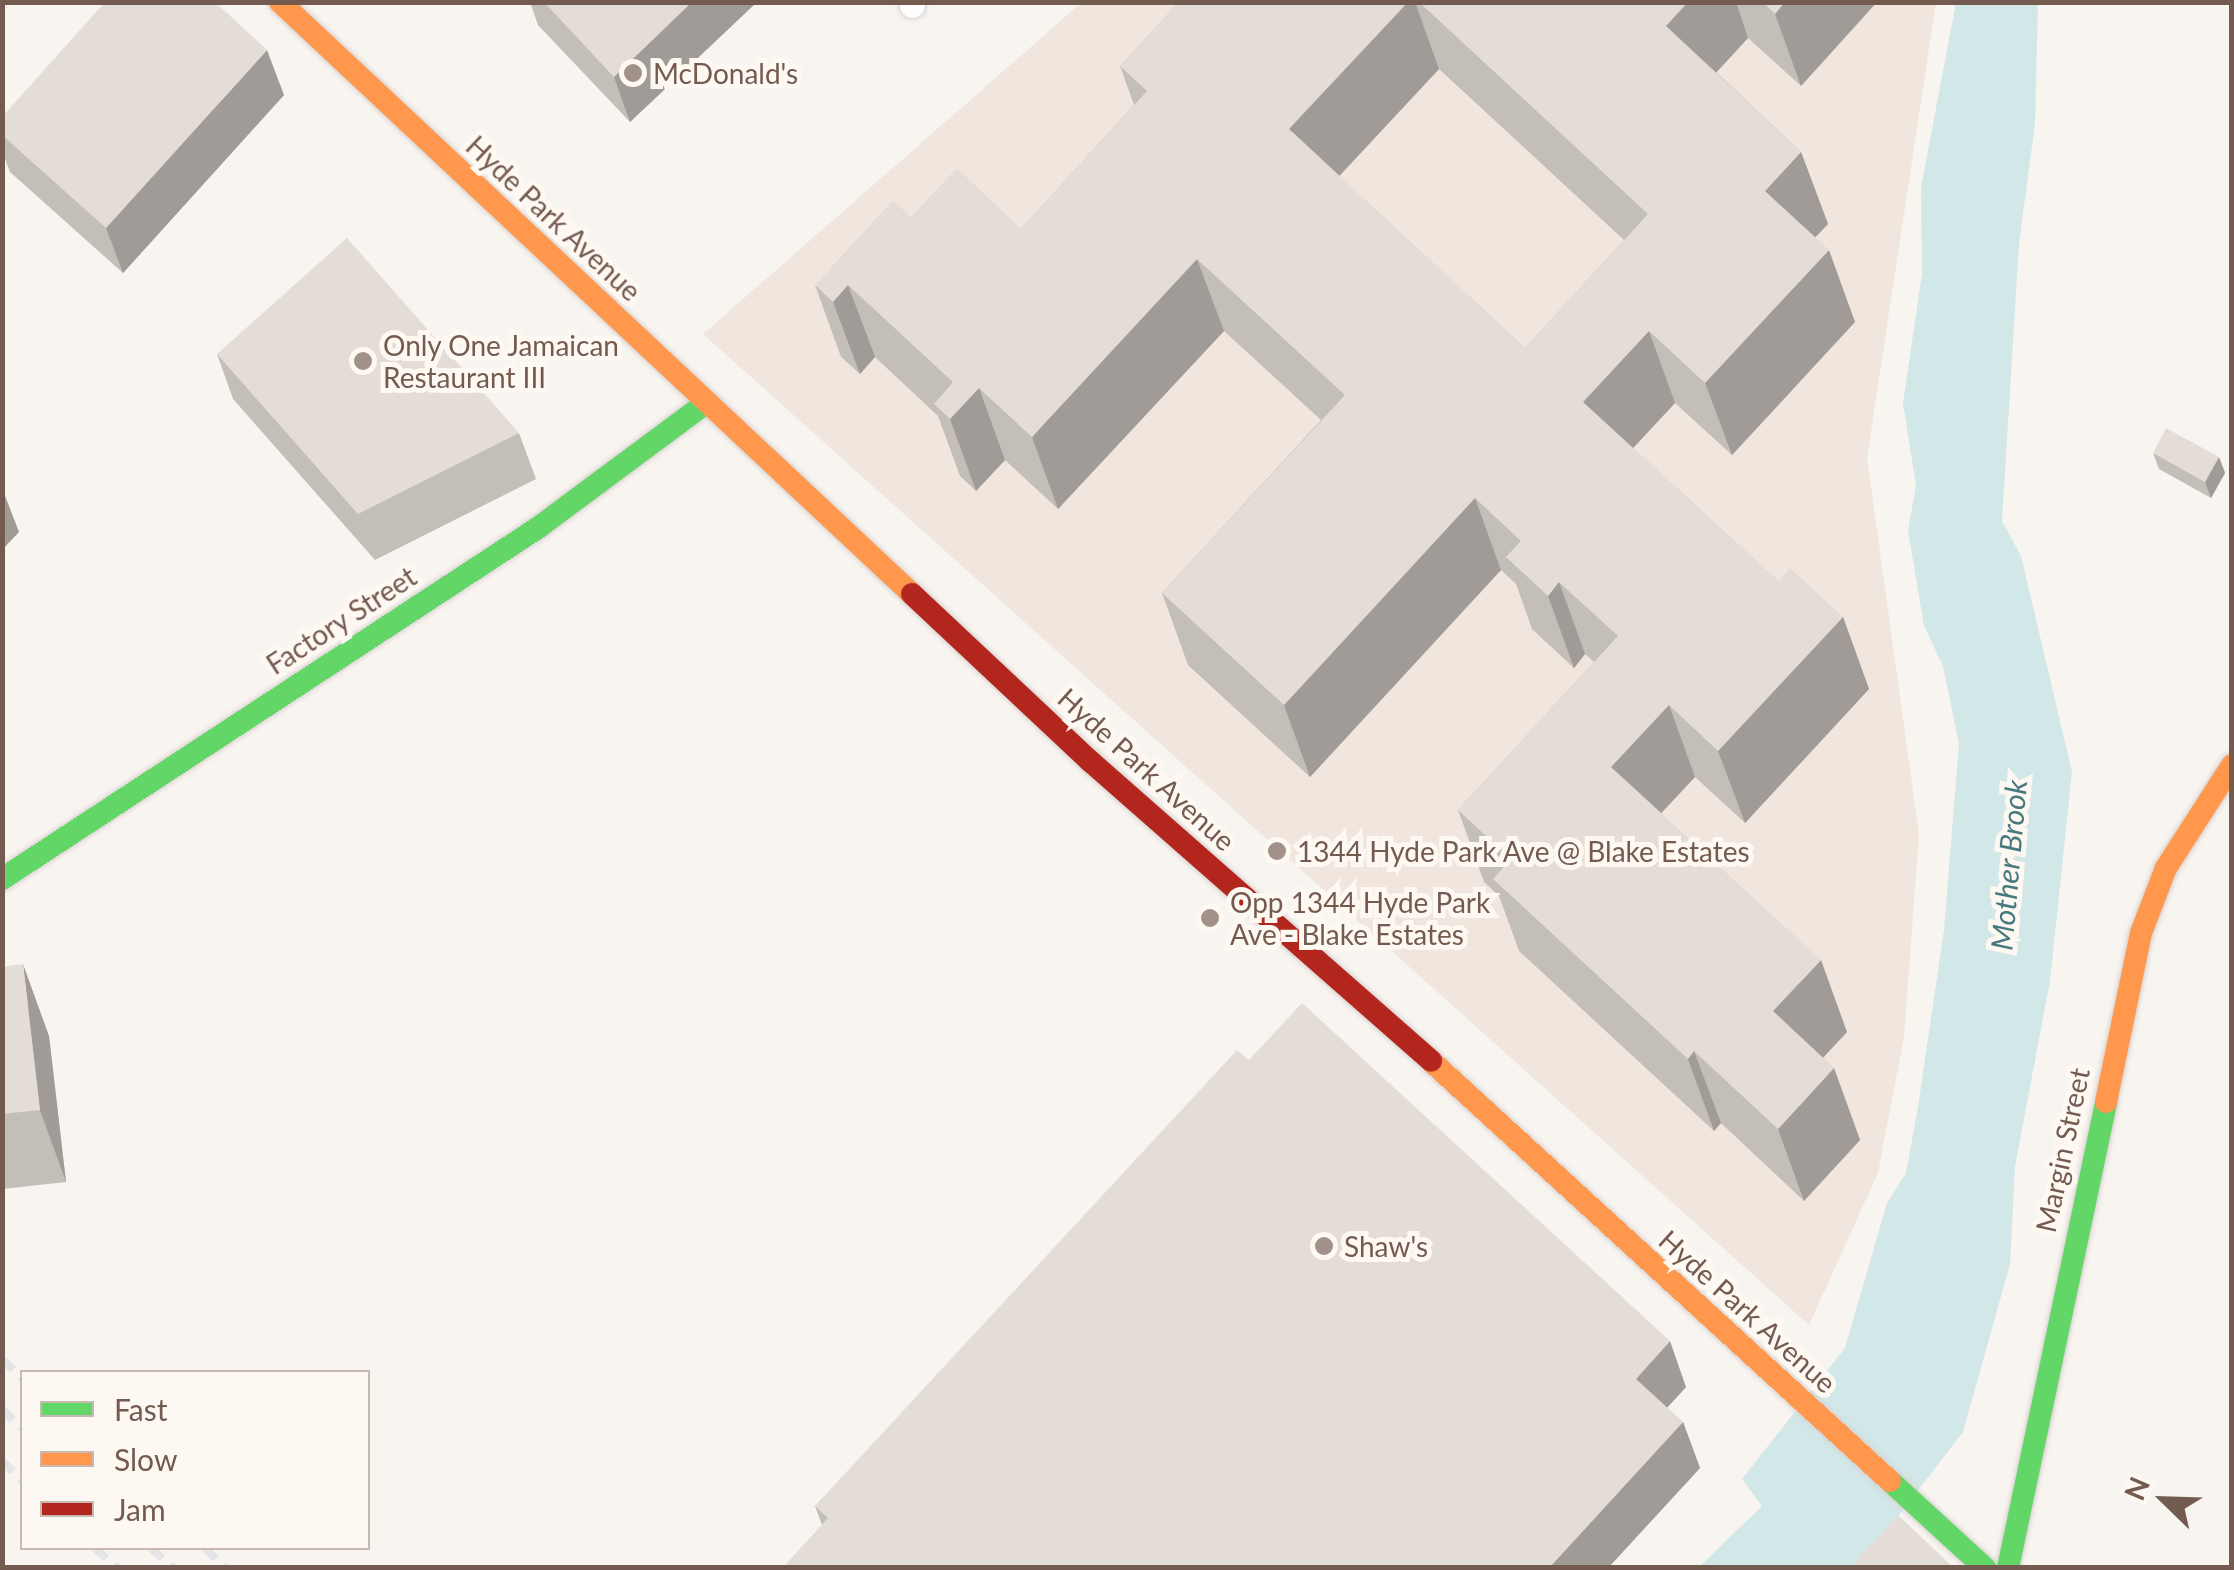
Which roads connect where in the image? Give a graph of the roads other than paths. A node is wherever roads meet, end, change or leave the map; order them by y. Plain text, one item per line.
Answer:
1 (280, 2) edge
2 (706, 403) junction
3 (2232, 765) edge
4 (2, 879) edge
5 (1985, 1568) edge
6 (2008, 1568) edge

1 - 2 main road, Hyde Park Avenue
2 - 4 main road, Factory Street
2 - 5 main road, Hyde Park Avenue
3 - 6 main road, Margin Street

